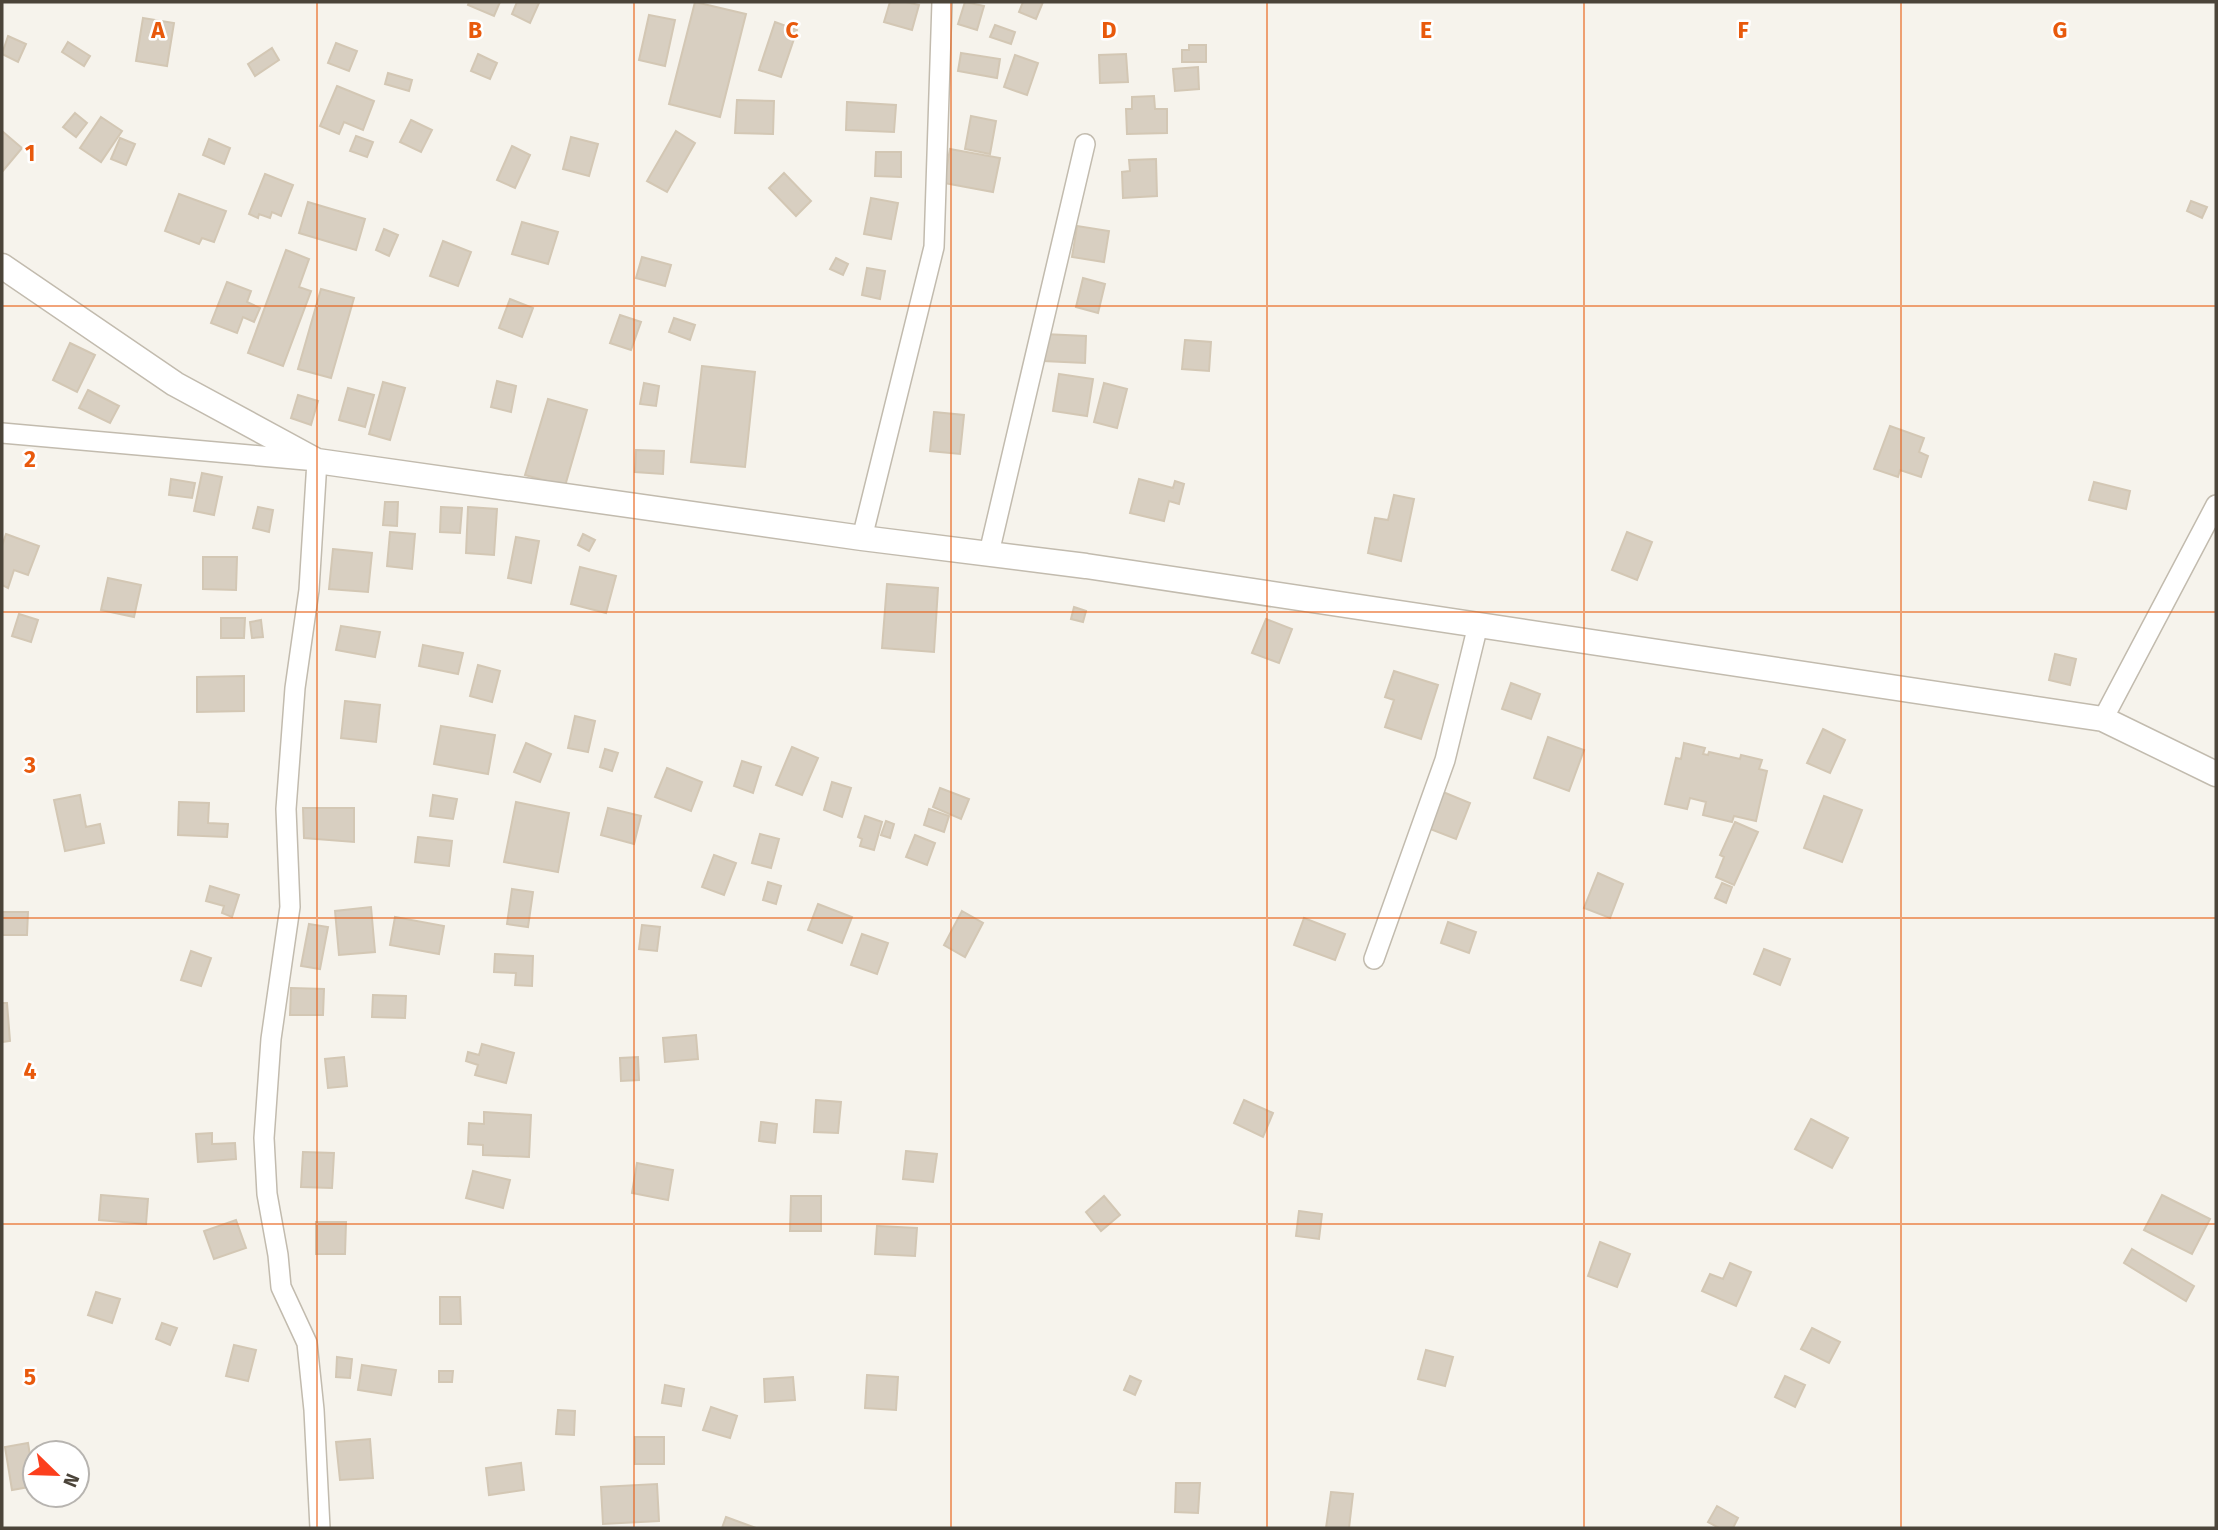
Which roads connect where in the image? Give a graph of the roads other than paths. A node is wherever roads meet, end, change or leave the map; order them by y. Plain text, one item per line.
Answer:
1 (942, 2) edge
2 (1085, 144) dead end
3 (2, 266) edge
4 (2, 433) edge
5 (317, 461) junction
6 (2216, 505) edge
7 (862, 538) junction
8 (989, 553) junction
9 (1478, 625) junction
10 (2103, 719) junction
11 (2216, 774) edge
12 (1374, 959) dead end
13 (320, 1528) edge

1 - 7 street
2 - 8 street
3 - 5 street
4 - 5 street
5 - 7 street
5 - 13 street
6 - 10 street
7 - 8 street
8 - 9 street
9 - 10 street
9 - 12 street
10 - 11 street

